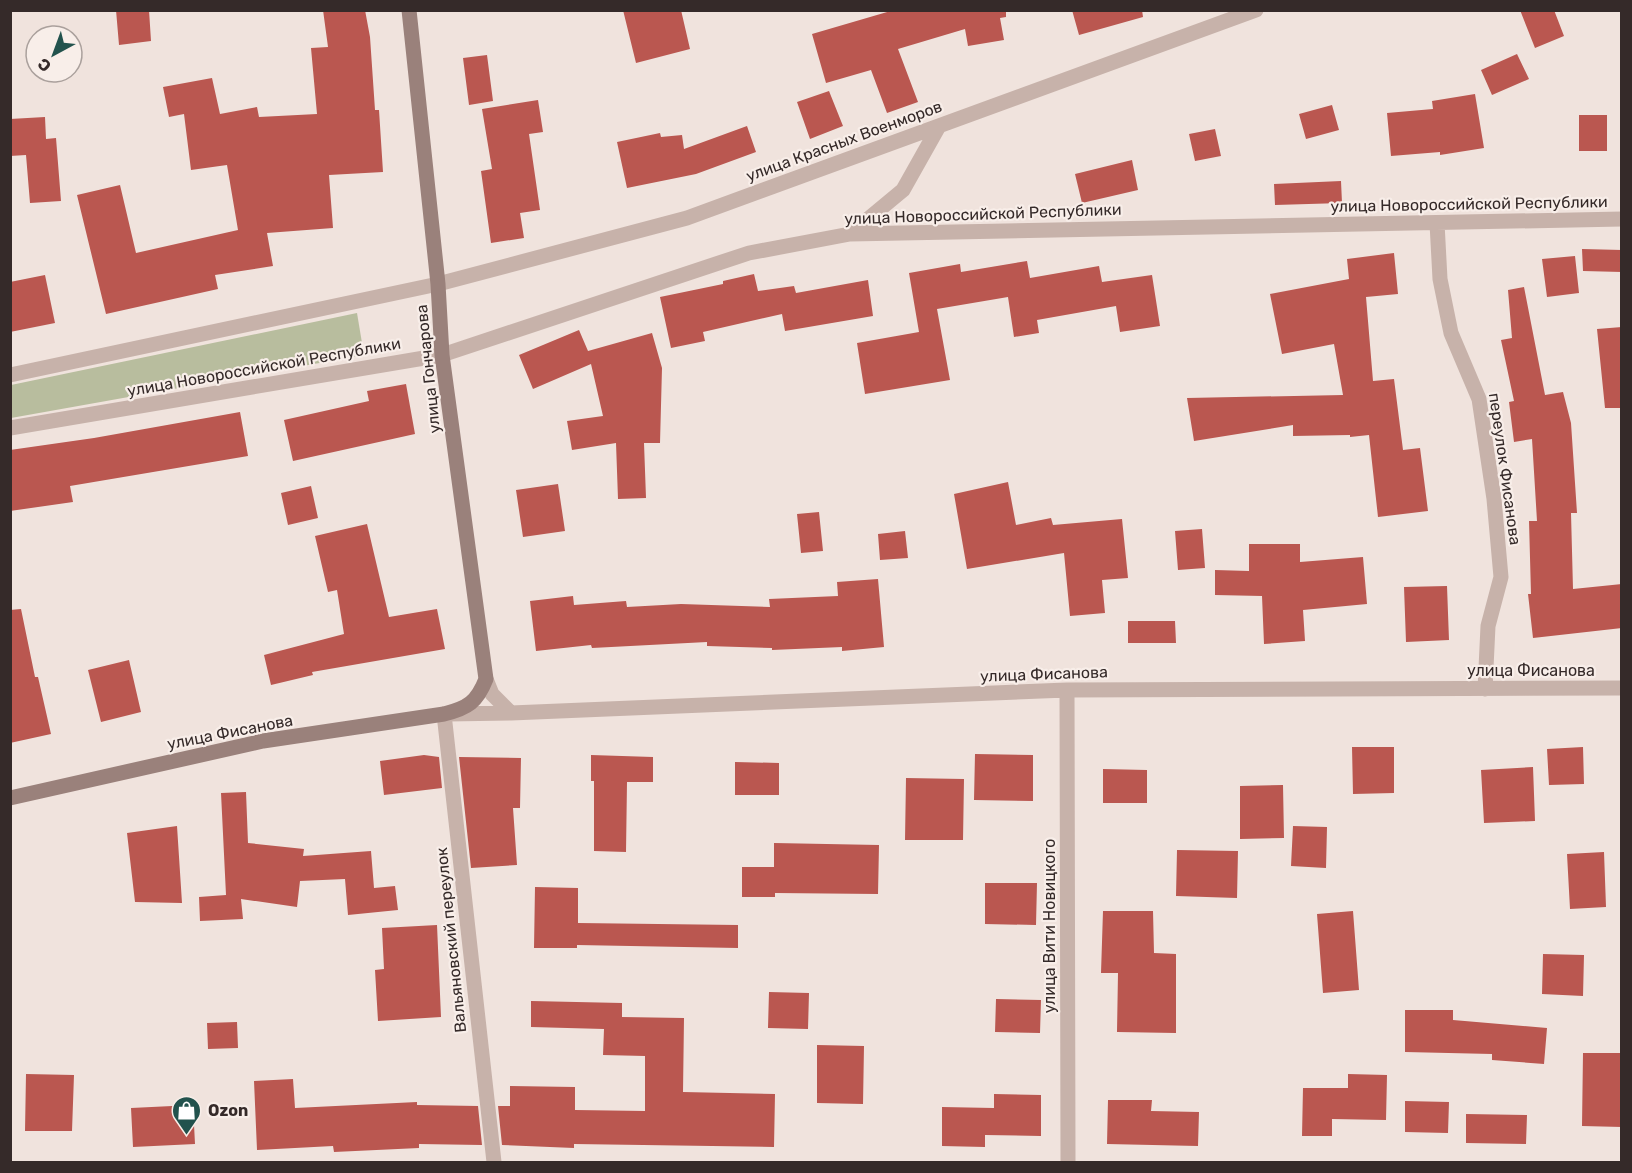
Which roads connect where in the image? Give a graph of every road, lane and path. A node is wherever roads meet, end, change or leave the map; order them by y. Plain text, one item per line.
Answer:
1 (409, 10) edge
2 (1256, 10) edge
3 (939, 126) junction
4 (1622, 219) edge
5 (1437, 222) junction
6 (850, 234) junction
7 (438, 284) junction
8 (442, 355) junction
9 (10, 375) edge
10 (10, 428) edge
11 (486, 679) junction
12 (1485, 688) junction
13 (1622, 688) edge
14 (1067, 690) junction
15 (451, 712) junction
16 (511, 713) junction
17 (10, 798) edge
18 (494, 1162) edge
19 (1068, 1162) edge

1 - 7 street, улица Гончарова
2 - 3 street, улица Красных Военморов
3 - 6 street
3 - 7 street, улица Красных Военморов
4 - 5 street, улица Новороссийской Республики
5 - 6 street, улица Новороссийской Республики
5 - 12 street, переулок Фисанова
6 - 8 street, улица Новороссийской Республики
7 - 8 street, улица Гончарова
7 - 9 street
8 - 10 street, улица Новороссийской Республики
8 - 11 street, улица Гончарова
11 - 15 street
11 - 16 street
12 - 13 street, улица Фисанова
12 - 14 street, улица Фисанова
14 - 16 street, улица Фисанова
14 - 19 street, улица Вити Новицкого
15 - 16 street, улица Фисанова
15 - 17 street, улица Фисанова
15 - 18 street, Вальяновский переулок

